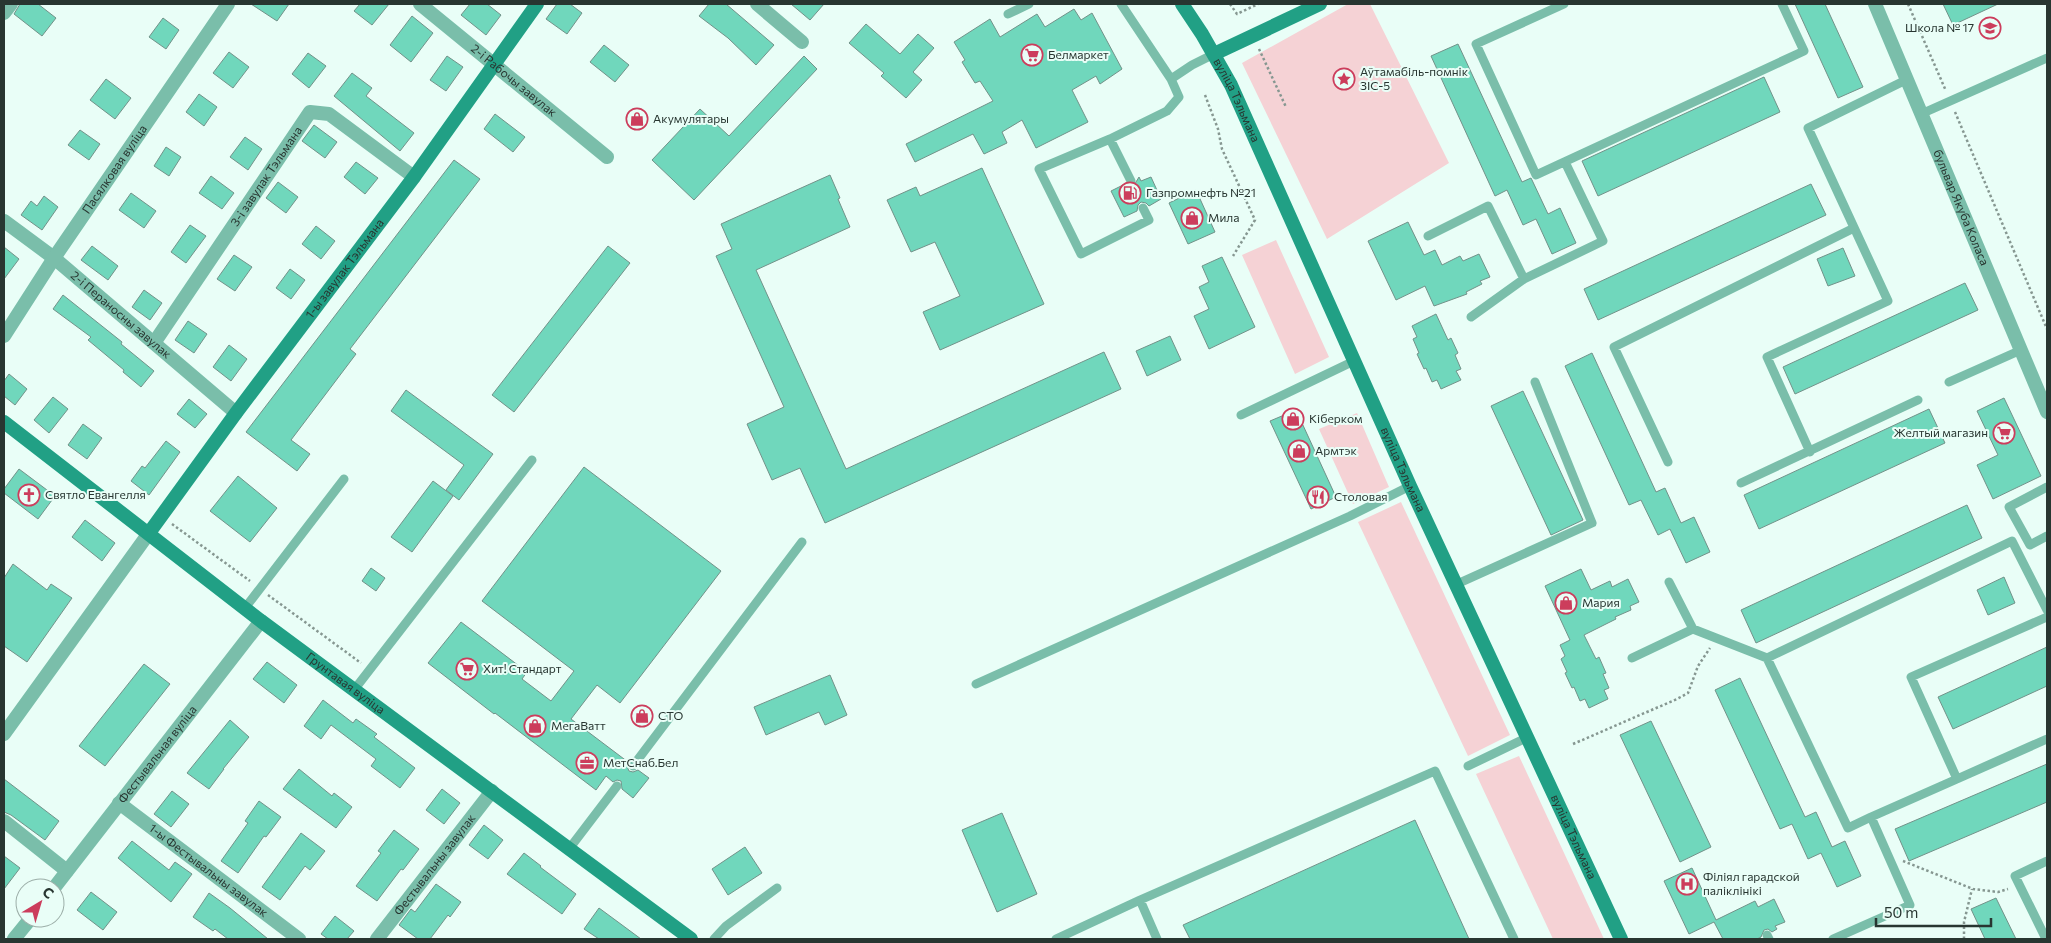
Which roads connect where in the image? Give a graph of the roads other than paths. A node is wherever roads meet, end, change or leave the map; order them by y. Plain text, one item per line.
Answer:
1 (11, 4) edge
2 (228, 4) edge
3 (420, 4) edge
4 (537, 4) edge
5 (757, 4) edge
6 (1028, 4) edge
7 (1121, 4) edge
8 (1182, 4) edge
9 (1320, 4) edge
10 (1564, 4) edge
11 (1782, 4) edge
12 (1875, 4) edge
13 (1545, 8) edge
14 (4, 13) edge
15 (1008, 14) dead end
16 (802, 42) dead end
17 (1214, 54) junction
18 (2047, 58) edge
19 (494, 64) junction
20 (1171, 79) junction
21 (1906, 80) junction
22 (1921, 114) junction
23 (1110, 139) junction
24 (607, 157) dead end
25 (1565, 162) junction
26 (414, 177) junction
27 (1131, 181) dead end
28 (1143, 208) dead end
29 (4, 221) edge
30 (1854, 228) junction
31 (1428, 236) dead end
32 (54, 258) junction
33 (1524, 278) junction
34 (1470, 317) dead end
35 (4, 336) edge
36 (154, 344) junction
37 (2021, 350) junction
38 (1354, 361) junction
39 (1535, 382) dead end
40 (1948, 382) dead end
41 (2043, 389) edge
42 (1918, 400) dead end
43 (2047, 412) edge
44 (236, 413) junction
45 (1241, 415) dead end
46 (4, 422) edge
47 (1810, 452) junction
48 (532, 460) dead end
49 (1668, 462) dead end
50 (344, 479) dead end
51 (1741, 483) dead end
52 (1410, 486) junction
53 (2047, 487) edge
54 (150, 533) junction
55 (2047, 536) edge
56 (802, 542) dead end
57 (1669, 582) dead end
58 (1457, 584) junction
59 (245, 608) junction
60 (2047, 610) edge
61 (2047, 617) edge
62 (262, 621) junction
63 (1692, 629) junction
64 (1632, 658) dead end
65 (1767, 658) junction
66 (976, 684) dead end
67 (354, 690) junction
68 (4, 734) edge
69 (1526, 738) junction
70 (2047, 739) edge
71 (633, 766) dead end
72 (1468, 766) dead end
73 (1957, 779) junction
74 (618, 786) dead end
75 (492, 792) junction
76 (119, 803) junction
77 (1871, 817) junction
78 (4, 821) edge
79 (569, 849) junction
80 (2047, 861) edge
81 (67, 871) junction
82 (62, 878) edge
83 (777, 888) dead end
84 (1140, 900) junction
85 (23, 928) edge
86 (14, 939) edge
87 (299, 939) edge
88 (377, 939) edge
89 (691, 939) edge
90 (714, 939) edge
91 (1056, 939) edge
92 (1157, 939) edge
93 (1514, 939) edge
94 (1621, 939) edge
95 (1833, 939) edge
96 (2046, 939) edge

1 - 14 street
2 - 32 street, Пасялковая вуліца
3 - 19 street, 2-і Рабочы завулак
4 - 19 main road, 1-ы завулак Тэльмана
5 - 16 street
6 - 15 lane
7 - 20 lane
8 - 17 main road, вуліца Тэльмана
9 - 17 main road
10 - 13 lane
11 - 25 lane
12 - 21 street, бульвар Якуба Коласа
13 - 25 lane
17 - 20 lane
17 - 38 main road, вуліца Тэльмана
18 - 22 lane
19 - 24 street, 2-і Рабочы завулак
19 - 26 main road, 1-ы завулак Тэльмана
20 - 23 lane
21 - 22 street, бульвар Якуба Коласа
21 - 30 lane
22 - 37 street, бульвар Якуба Коласа
23 - 27 lane
23 - 28 lane
25 - 33 lane
26 - 36 street, 3-і завулак Тэльмана
26 - 44 main road, 1-ы завулак Тэльмана
29 - 32 street, 2-і Пераносны завулак
30 - 47 lane
30 - 49 lane
31 - 33 lane
32 - 35 street, Пасялковая вуліца
32 - 36 street, 2-і Пераносны завулак
33 - 34 lane
36 - 44 street, 2-і Пераносны завулак
37 - 40 lane
37 - 41 street, бульвар Якуба Коласа
38 - 45 lane
38 - 52 main road, вуліца Тэльмана
39 - 58 lane
41 - 43 street, бульвар Якуба Коласа
42 - 47 lane
44 - 54 main road, 1-ы завулак Тэльмана
46 - 54 main road, Грунтавая вуліца
47 - 51 lane
48 - 67 lane
50 - 59 lane
52 - 58 main road, вуліца Тэльмана
52 - 66 lane
53 - 55 lane
54 - 59 main road, Грунтавая вуліца
54 - 68 street
56 - 71 lane
57 - 63 lane
58 - 69 main road, вуліца Тэльмана
59 - 62 main road, Грунтавая вуліца
60 - 65 lane
61 - 73 lane
62 - 67 main road, Грунтавая вуліца
62 - 76 street, Фестывальная вуліца
63 - 64 lane
63 - 65 lane
65 - 77 lane
67 - 75 main road, Грунтавая вуліца
69 - 72 lane
69 - 94 main road, вуліца Тэльмана
70 - 73 lane
73 - 77 lane
74 - 79 lane
75 - 79 main road, Грунтавая вуліца
75 - 88 street, Фестывальны завулак
76 - 81 street, Фестывальная вуліца
76 - 87 street, 1-ы Фестывальны завулак
77 - 95 lane
78 - 81 street
79 - 89 main road, Грунтавая вуліца
80 - 96 lane
81 - 82 street, Фестывальная вуліца
83 - 90 lane
84 - 91 lane
84 - 92 lane
84 - 93 lane
85 - 86 street

